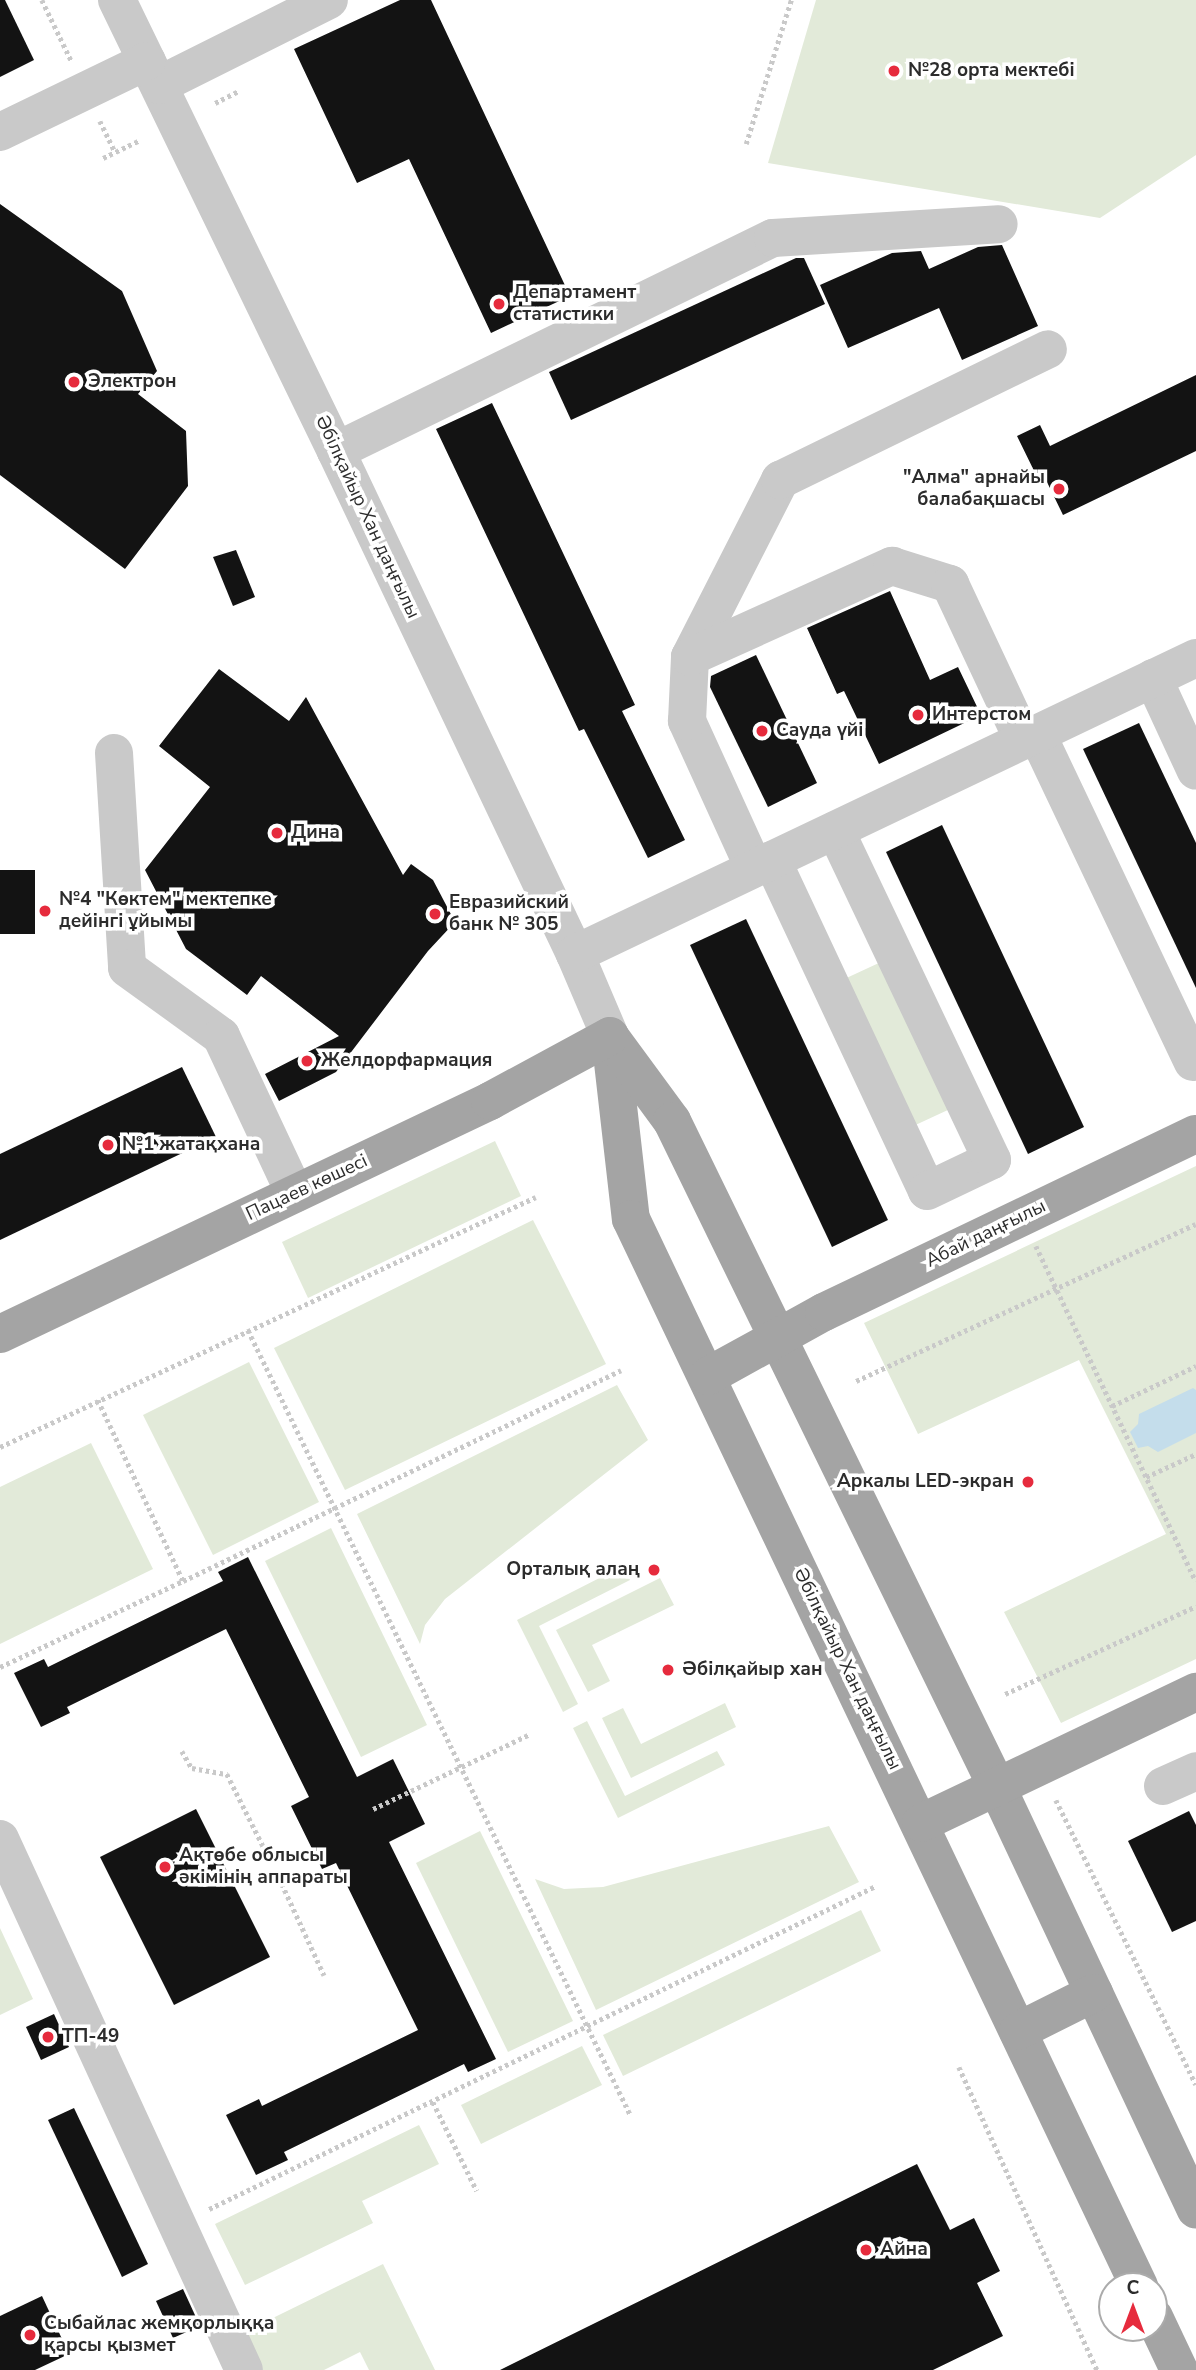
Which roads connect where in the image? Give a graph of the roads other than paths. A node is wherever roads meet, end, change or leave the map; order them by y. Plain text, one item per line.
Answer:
1 (117, 0) edge
2 (329, 0) edge
3 (153, 73) junction
4 (0, 132) edge
5 (999, 224) dead end
6 (1048, 349) dead end
7 (336, 451) junction
8 (690, 657) junction
9 (1196, 658) edge
10 (1153, 678) junction
11 (1030, 737) junction
12 (114, 753) dead end
13 (1196, 771) edge
14 (835, 830) junction
15 (763, 864) junction
16 (575, 954) junction
17 (610, 1036) junction
18 (1193, 1062) dead end
19 (1196, 1134) edge
20 (295, 1194) junction
21 (0, 1335) edge
22 (779, 1339) junction
23 (708, 1376) junction
24 (1196, 1692) edge
25 (997, 1787) junction
26 (920, 1823) junction
27 (0, 1839) edge
28 (1094, 1993) junction
29 (1018, 2031) junction
30 (1196, 2209) edge
31 (1132, 2272) edge
32 (1166, 2342) edge
33 (237, 2367) edge
34 (1179, 2370) edge

1 - 3 street, Әбілқайыр Хан даңғылы
2 - 3 street
3 - 4 street
3 - 7 street, Әбілқайыр Хан даңғылы
5 - 7 street
6 - 8 street
7 - 16 street, Әбілқайыр Хан даңғылы
8 - 11 street
8 - 15 street
9 - 10 street
10 - 11 street
10 - 13 street
11 - 14 street
11 - 18 street
12 - 20 street
14 - 15 street
14 - 15 street
15 - 16 street
16 - 17 street, Әбілқайыр Хан даңғылы
17 - 20 main road, Пацаев көшесі
17 - 22 main road, Әбілқайыр Хан даңғылы
17 - 23 main road, Әбілқайыр Хан даңғылы
19 - 22 main road, Абай даңғылы
20 - 21 main road, Пацаев көшесі
22 - 23 main road, Абай даңғылы
22 - 25 main road, Әбілқайыр Хан даңғылы
23 - 26 main road, Әбілқайыр Хан даңғылы
24 - 25 main road
25 - 26 main road
25 - 28 main road, Әбілқайыр Хан даңғылы
26 - 29 main road, Әбілқайыр Хан даңғылы
27 - 33 street
28 - 29 main road
28 - 30 main road, Әбілқайыр Хан даңғылы
29 - 31 main road, Әбілқайыр Хан даңғылы
32 - 34 main road

